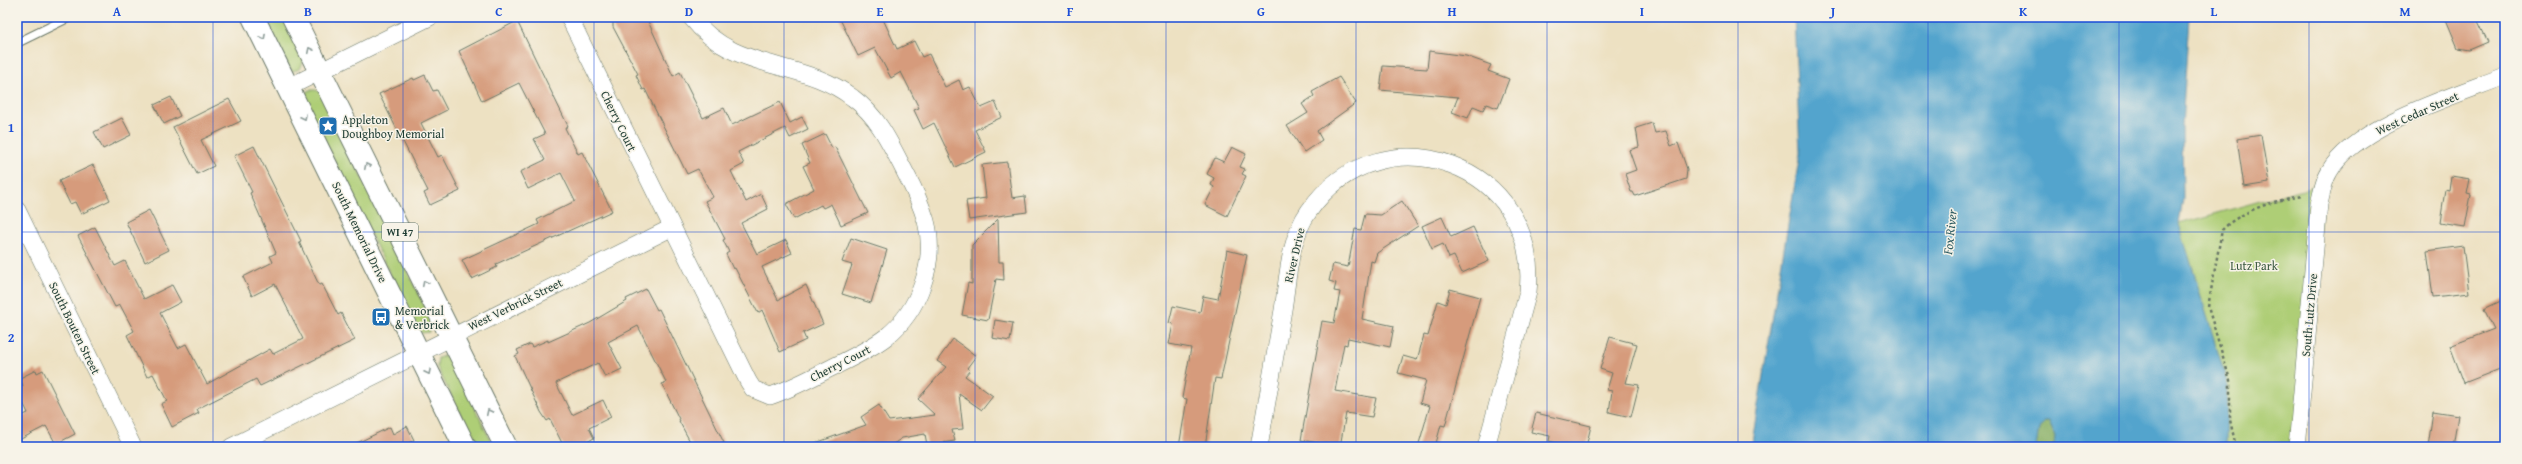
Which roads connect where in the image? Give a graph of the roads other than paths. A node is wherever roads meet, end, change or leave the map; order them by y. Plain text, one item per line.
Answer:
1 (70, 17) edge
2 (253, 17) edge
3 (430, 17) edge
4 (569, 17) edge
5 (691, 17) edge
6 (296, 18) edge
7 (17, 43) edge
8 (320, 71) junction
9 (2505, 76) edge
10 (289, 87) junction
11 (2323, 189) joint
12 (17, 210) edge
13 (671, 228) junction
14 (451, 336) junction
15 (418, 352) junction
16 (133, 447) edge
17 (231, 447) edge
18 (465, 447) edge
19 (506, 447) edge
20 (1259, 447) edge
21 (1486, 447) edge
22 (2297, 447) edge

1 - 7 lane
2 -> 10 main road, South Memorial Drive / WI 47
3 - 8 street
4 - 13 street, Cherry Court
5 - 13 street, Cherry Court
8 -> 6 main road, WI 47
8 - 10 street
14 -> 8 main road, WI 47
9 - 11 street, West Cedar Street
10 -> 15 main road, South Memorial Drive / WI 47
11 - 22 street, South Lutz Drive
12 - 16 street, South Bouten Street
13 - 14 street, West Verbrick Street
14 - 15 street, West Verbrick Street
19 -> 14 main road, WI 47
15 - 17 street, West Verbrick Street
15 -> 18 main road, South Memorial Drive / WI 47
20 - 21 street, River Drive

